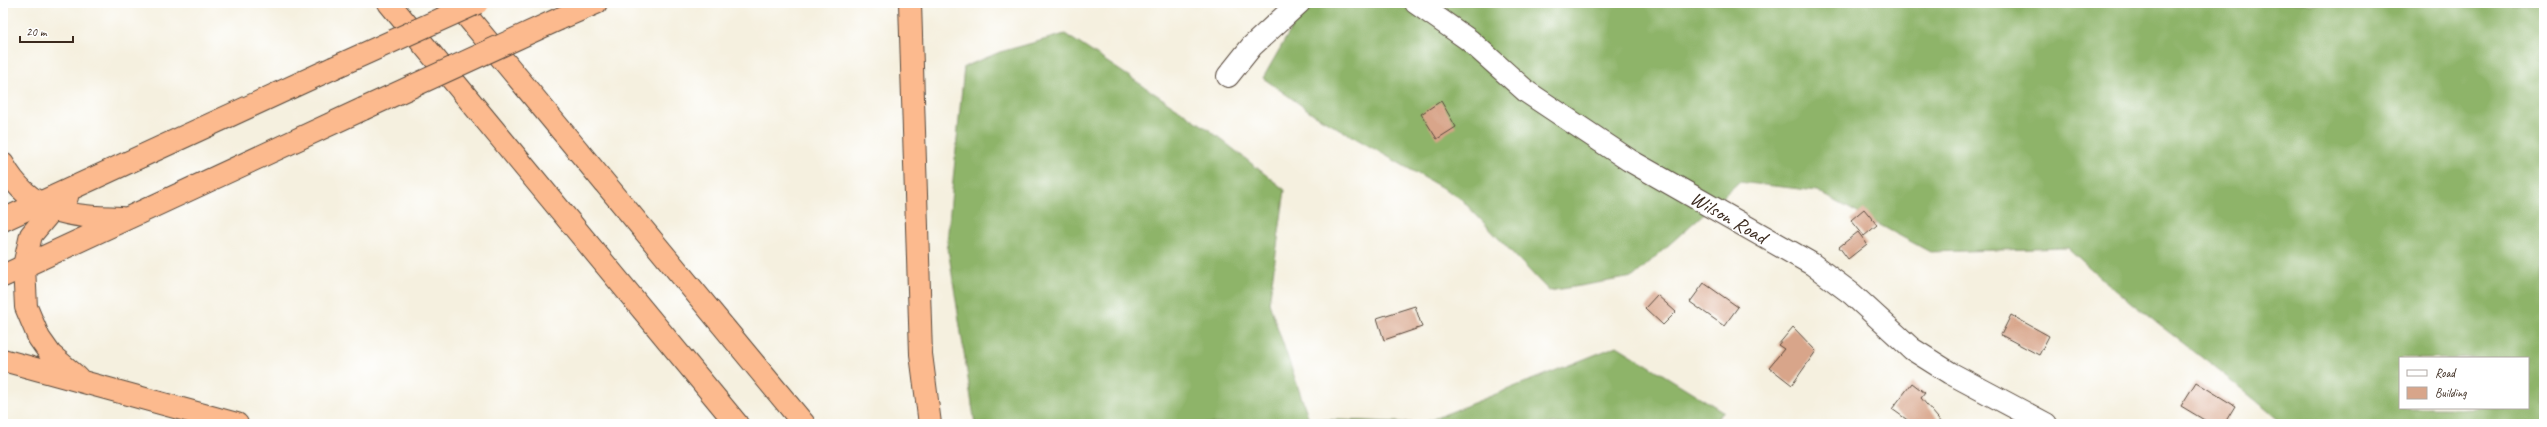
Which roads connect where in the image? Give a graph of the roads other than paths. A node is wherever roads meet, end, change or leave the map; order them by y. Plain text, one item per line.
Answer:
1 (390, 3) edge
2 (456, 3) edge
3 (477, 3) edge
4 (596, 3) edge
5 (910, 3) edge
6 (1299, 3) edge
7 (1416, 3) edge
8 (1228, 76) dead end
9 (3, 164) edge
10 (45, 207) junction
11 (128, 218) junction
12 (3, 220) edge
13 (24, 266) junction
14 (3, 276) edge
15 (3, 360) edge
16 (81, 381) junction
17 (238, 424) edge
18 (737, 424) edge
19 (804, 424) edge
20 (930, 424) edge
21 (2046, 424) edge

1 - 18 highway
2 - 19 highway
3 - 10 highway, bridge
4 - 11 highway, bridge
5 - 20 highway
6 - 8 street
7 - 21 street, Wilson Road
9 - 10 highway
10 - 11 highway
10 - 12 highway
10 - 13 highway
11 - 13 highway
13 - 14 highway
13 - 16 highway
15 - 16 highway
16 - 17 highway

